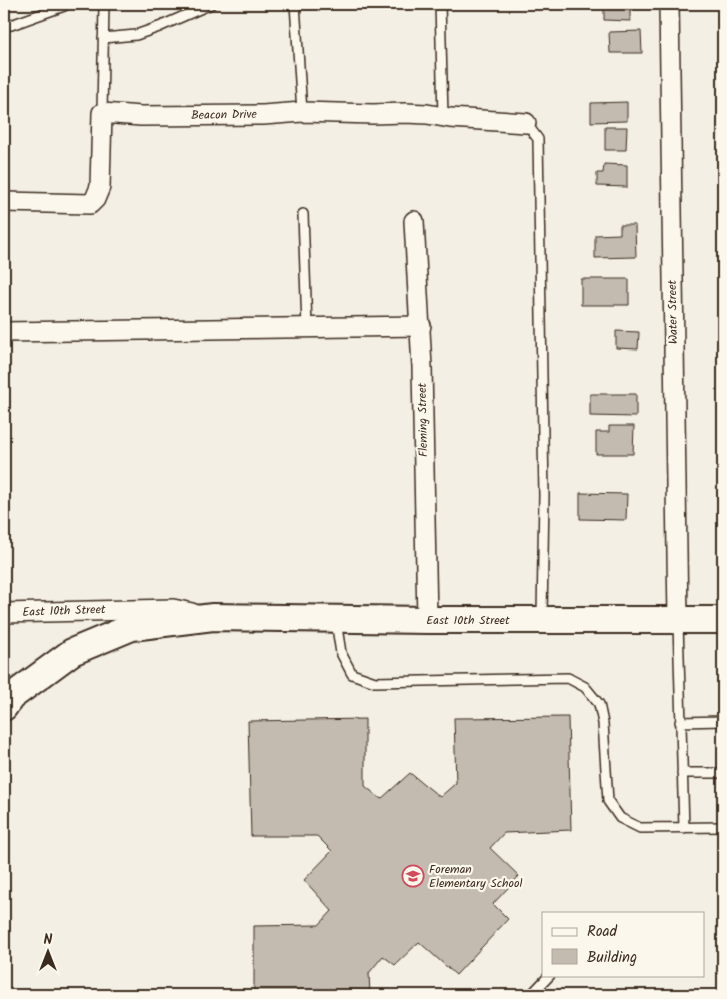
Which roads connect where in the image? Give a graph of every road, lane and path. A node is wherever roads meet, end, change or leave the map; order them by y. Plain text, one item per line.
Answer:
1 (104, 4) edge
2 (211, 4) edge
3 (295, 4) edge
4 (440, 4) edge
5 (669, 4) edge
6 (64, 6) dead end
7 (4, 26) edge
8 (103, 38) junction
9 (302, 112) junction
10 (102, 113) junction
11 (442, 116) junction
12 (526, 123) joint
13 (4, 202) edge
14 (303, 214) dead end
15 (414, 221) dead end
16 (421, 326) junction
17 (307, 327) junction
18 (4, 332) edge
19 (4, 613) edge
20 (213, 617) junction
21 (336, 618) junction
22 (427, 620) junction
23 (542, 620) junction
24 (678, 620) junction
25 (723, 620) edge
26 (6, 698) edge
27 (723, 721) edge
28 (680, 722) junction
29 (682, 773) junction
30 (723, 773) edge
31 (723, 827) edge
32 (684, 828) junction
33 (549, 976) edge
34 (531, 995) edge

1 - 8 lane
2 - 8 lane
3 - 9 lane
4 - 11 lane
5 - 24 street, Water Street
6 - 7 lane
8 - 10 lane
9 - 10 street, Beacon Drive
9 - 11 street, Beacon Drive
10 - 13 street
11 - 12 street, Beacon Drive
12 - 23 lane
14 - 17 lane
15 - 16 street, Fleming Street
16 - 17 street
16 - 22 street, Fleming Street
17 - 18 street
19 - 20 street, East 10th Street
20 - 21 main road, East 10th Street
20 - 26 main road, East 10th Street
21 - 22 main road, East 10th Street
21 - 32 lane
22 - 23 main road, East 10th Street
23 - 24 main road, East 10th Street
24 - 25 main road, East 10th Street
24 - 28 lane
27 - 28 lane
28 - 29 lane
29 - 30 lane
29 - 32 lane
31 - 32 lane
33 - 34 lane

